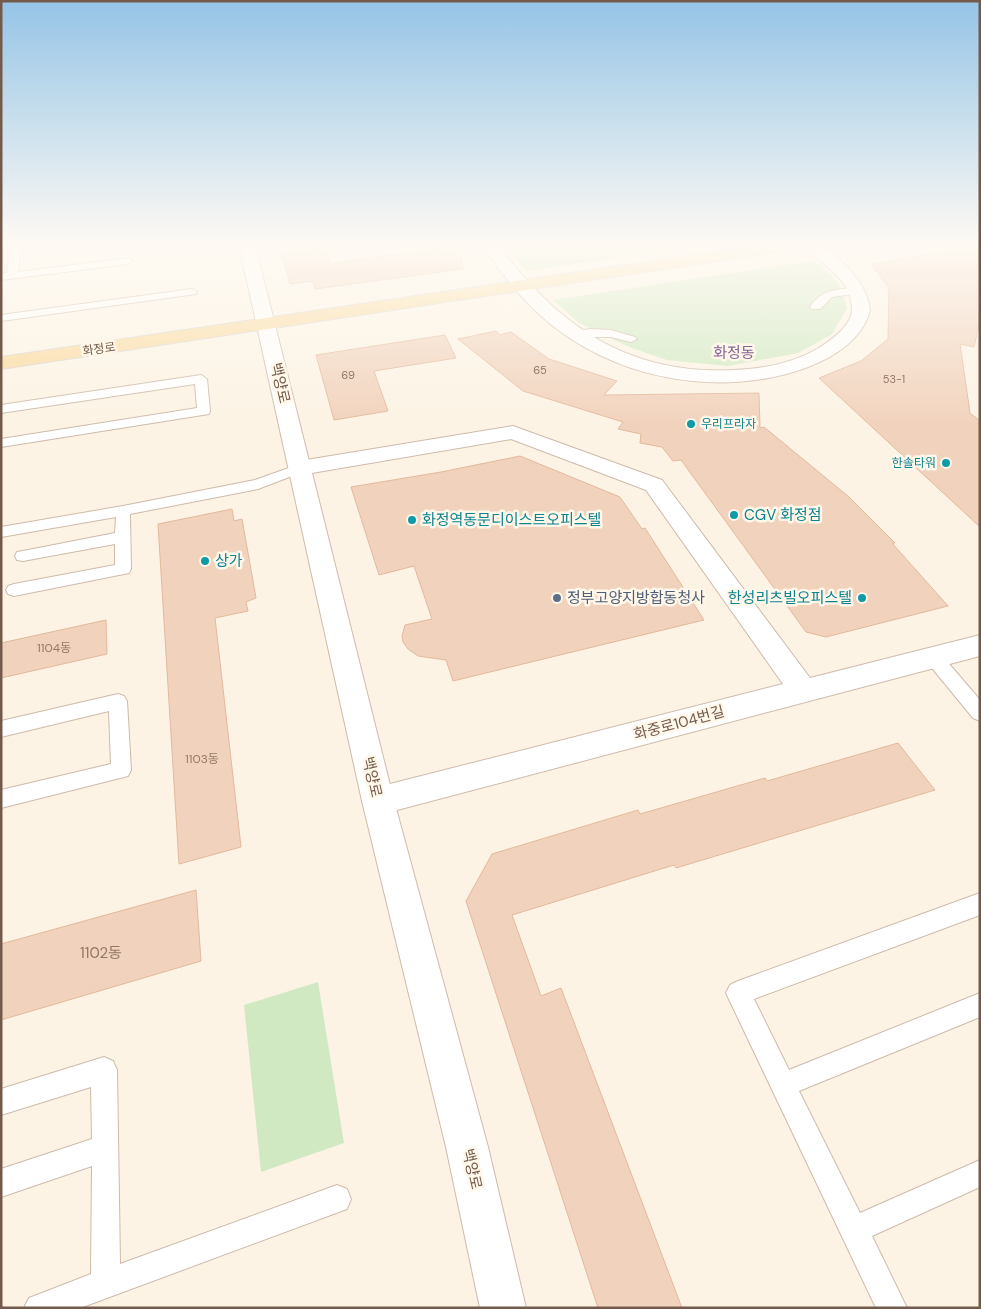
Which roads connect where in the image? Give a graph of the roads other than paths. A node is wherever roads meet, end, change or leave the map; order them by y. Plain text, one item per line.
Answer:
1 (89, 306) edge
2 (262, 306) edge
3 (385, 306) edge
4 (540, 306) edge
5 (860, 306) edge
6 (1, 318) edge
7 (266, 324) junction
8 (576, 334) junction
9 (631, 339) dead end
10 (1, 363) edge
11 (1, 409) edge
12 (1, 443) edge
13 (300, 468) junction
14 (123, 511) junction
15 (1, 532) edge
16 (123, 537) junction
17 (23, 556) dead end
18 (14, 590) dead end
19 (980, 645) edge
20 (933, 657) junction
21 (803, 690) junction
22 (980, 713) edge
23 (1, 729) edge
24 (1, 799) edge
25 (378, 801) junction
26 (980, 904) edge
27 (980, 1005) edge
28 (783, 1085) junction
29 (1, 1102) edge
30 (105, 1148) junction
31 (980, 1173) edge
32 (1, 1183) edge
33 (337, 1199) dead end
34 (854, 1230) junction
35 (106, 1283) junction
36 (38, 1308) edge
37 (503, 1308) edge
38 (892, 1308) edge

1 - 6 lane
2 - 7 street, 백양로
3 - 7 main road, 화정로
4 - 8 street
5 - 8 street
7 - 10 main road, 화정로
7 - 13 street, 백양로
8 - 9 lane
11 - 12 lane
13 - 14 lane
13 - 21 street
13 - 25 street, 백양로
14 - 15 lane
14 - 16 lane
16 - 17 lane
16 - 18 lane
19 - 20 street, 화중로104번길
20 - 21 street, 화중로104번길
20 - 22 lane
21 - 25 street, 화중로104번길
23 - 24 lane
25 - 37 street, 백양로
26 - 28 lane
27 - 28 lane
28 - 34 lane
29 - 30 lane
30 - 32 lane
30 - 35 lane
31 - 34 lane
33 - 35 lane
34 - 38 lane
35 - 36 lane

